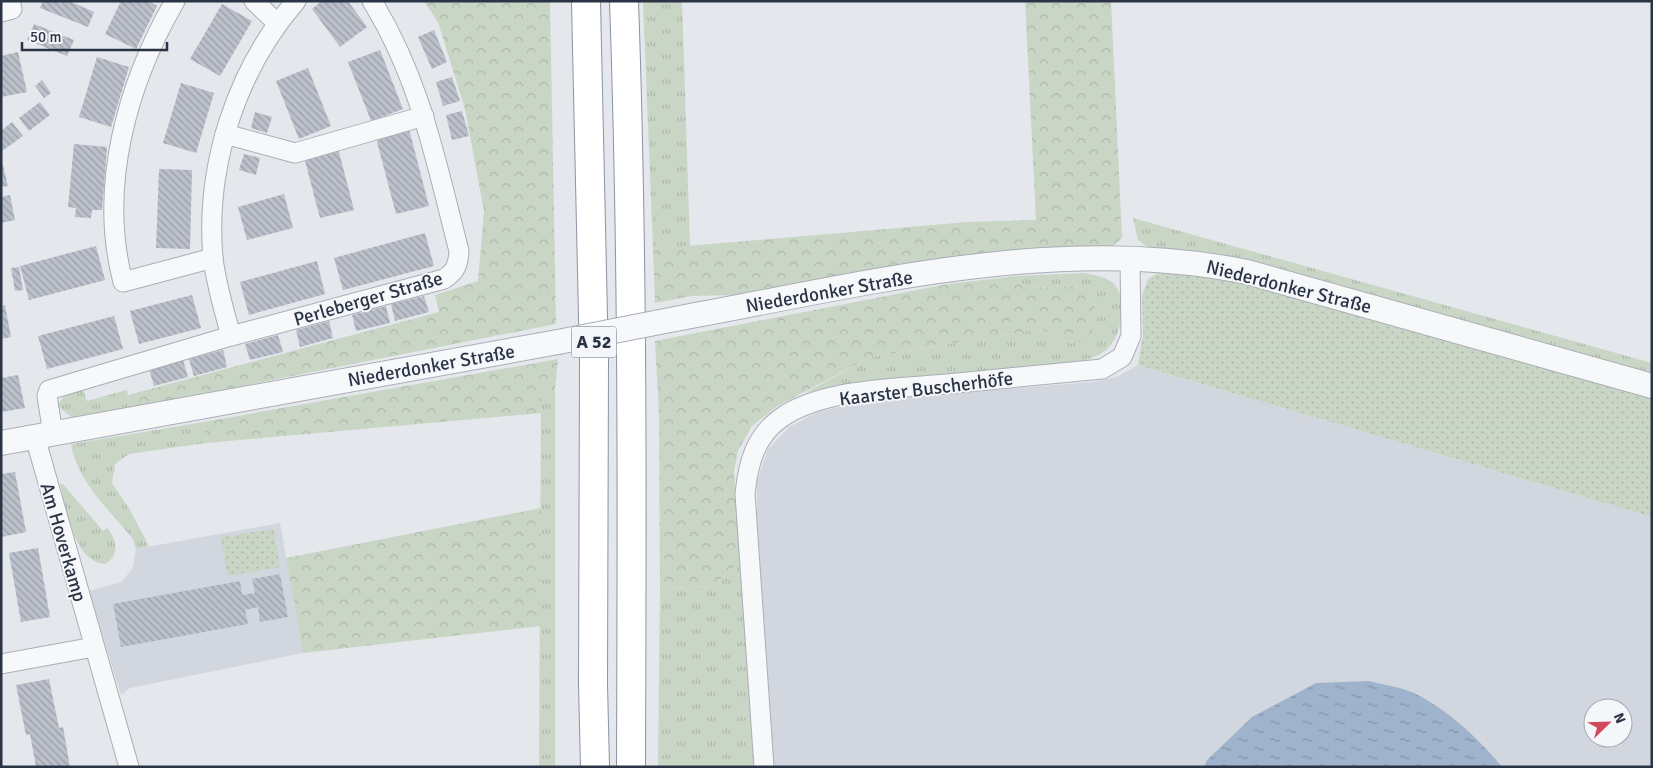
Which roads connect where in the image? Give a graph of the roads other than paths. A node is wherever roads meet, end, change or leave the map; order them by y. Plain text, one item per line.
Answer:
1 (10, 1) edge
2 (175, 1) edge
3 (254, 1) edge
4 (296, 1) edge
5 (372, 1) edge
6 (586, 1) edge
7 (624, 1) edge
8 (1, 12) edge
9 (277, 23) junction
10 (424, 116) junction
11 (225, 134) junction
12 (213, 258) junction
13 (1130, 259) junction
14 (231, 336) junction
15 (1652, 386) edge
16 (44, 436) junction
17 (1, 443) edge
18 (94, 647) junction
19 (1, 664) edge
20 (593, 684) junction
21 (129, 767) edge
22 (583, 767) edge
23 (595, 767) edge
24 (631, 767) edge
25 (764, 767) edge

1 - 8 street
2 - 12 street
3 - 9 street
4 - 9 street
5 - 10 street, Perleberger Straße
6 - 20 highway, A 52
7 - 24 highway, A 52
9 - 11 street
10 - 11 street
10 - 14 street, Perleberger Straße
11 - 12 street
12 - 14 street
13 - 15 street, Niederdonker Straße
13 - 16 street, Niederdonker Straße, bridge
13 - 25 street, Kaarster Buscherhöfe
14 - 16 street, Perleberger Straße
16 - 17 street, Niederdonker Straße
16 - 18 street, Am Hoverkamp
18 - 19 street
18 - 21 street, Am Hoverkamp
20 - 22 highway
20 - 23 highway, A 52

